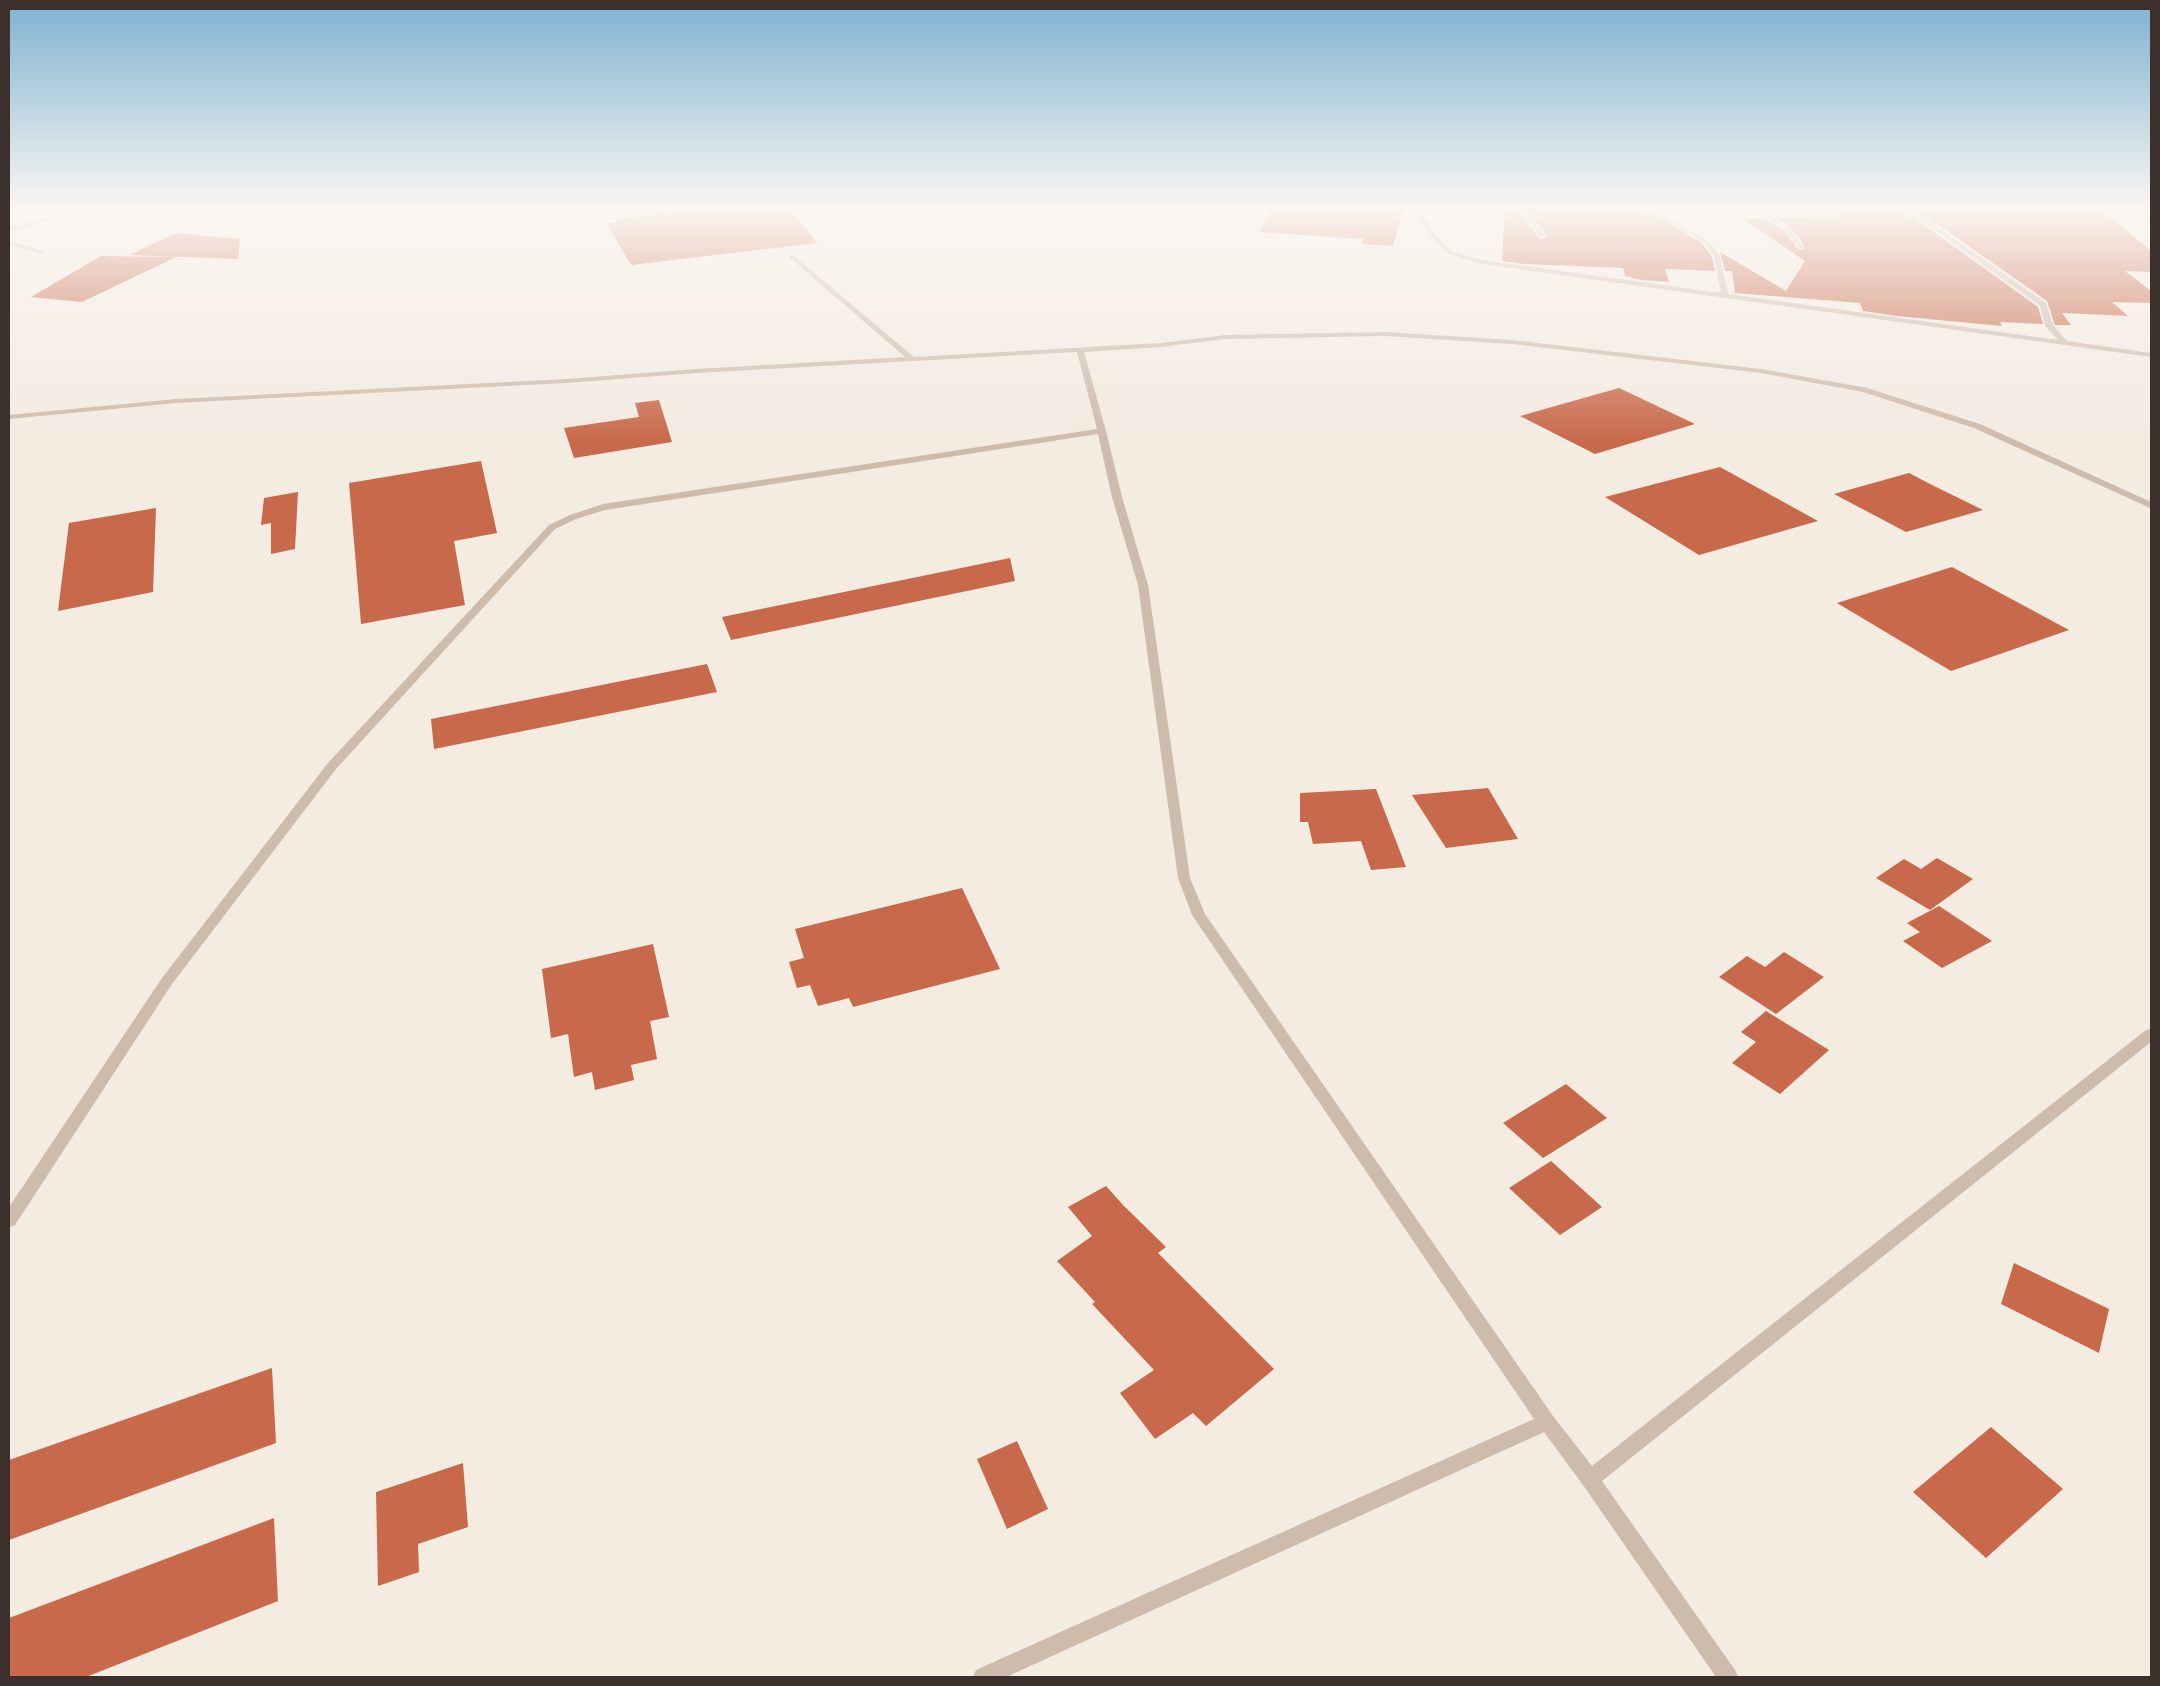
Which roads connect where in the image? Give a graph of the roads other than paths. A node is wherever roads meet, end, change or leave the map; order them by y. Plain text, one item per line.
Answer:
1 (825, 285) edge
2 (1644, 285) edge
3 (1723, 285) edge
4 (2015, 285) edge
5 (1725, 296) junction
6 (2064, 342) junction
7 (1080, 350) junction
8 (2151, 354) edge
9 (912, 359) junction
10 (9, 417) edge
11 (1102, 431) junction
12 (2151, 505) edge
13 (2151, 1034) edge
14 (9, 1220) edge
15 (1547, 1422) junction
16 (1590, 1479) junction
17 (984, 1677) edge
18 (1728, 1677) edge

1 - 9 street
2 - 5 street
3 - 5 street
4 - 6 street
5 - 6 street
6 - 8 street
7 - 9 street
7 - 11 street
7 - 12 street
9 - 10 street
11 - 14 street
11 - 15 street
13 - 16 street
15 - 16 street
15 - 17 street
16 - 18 street

